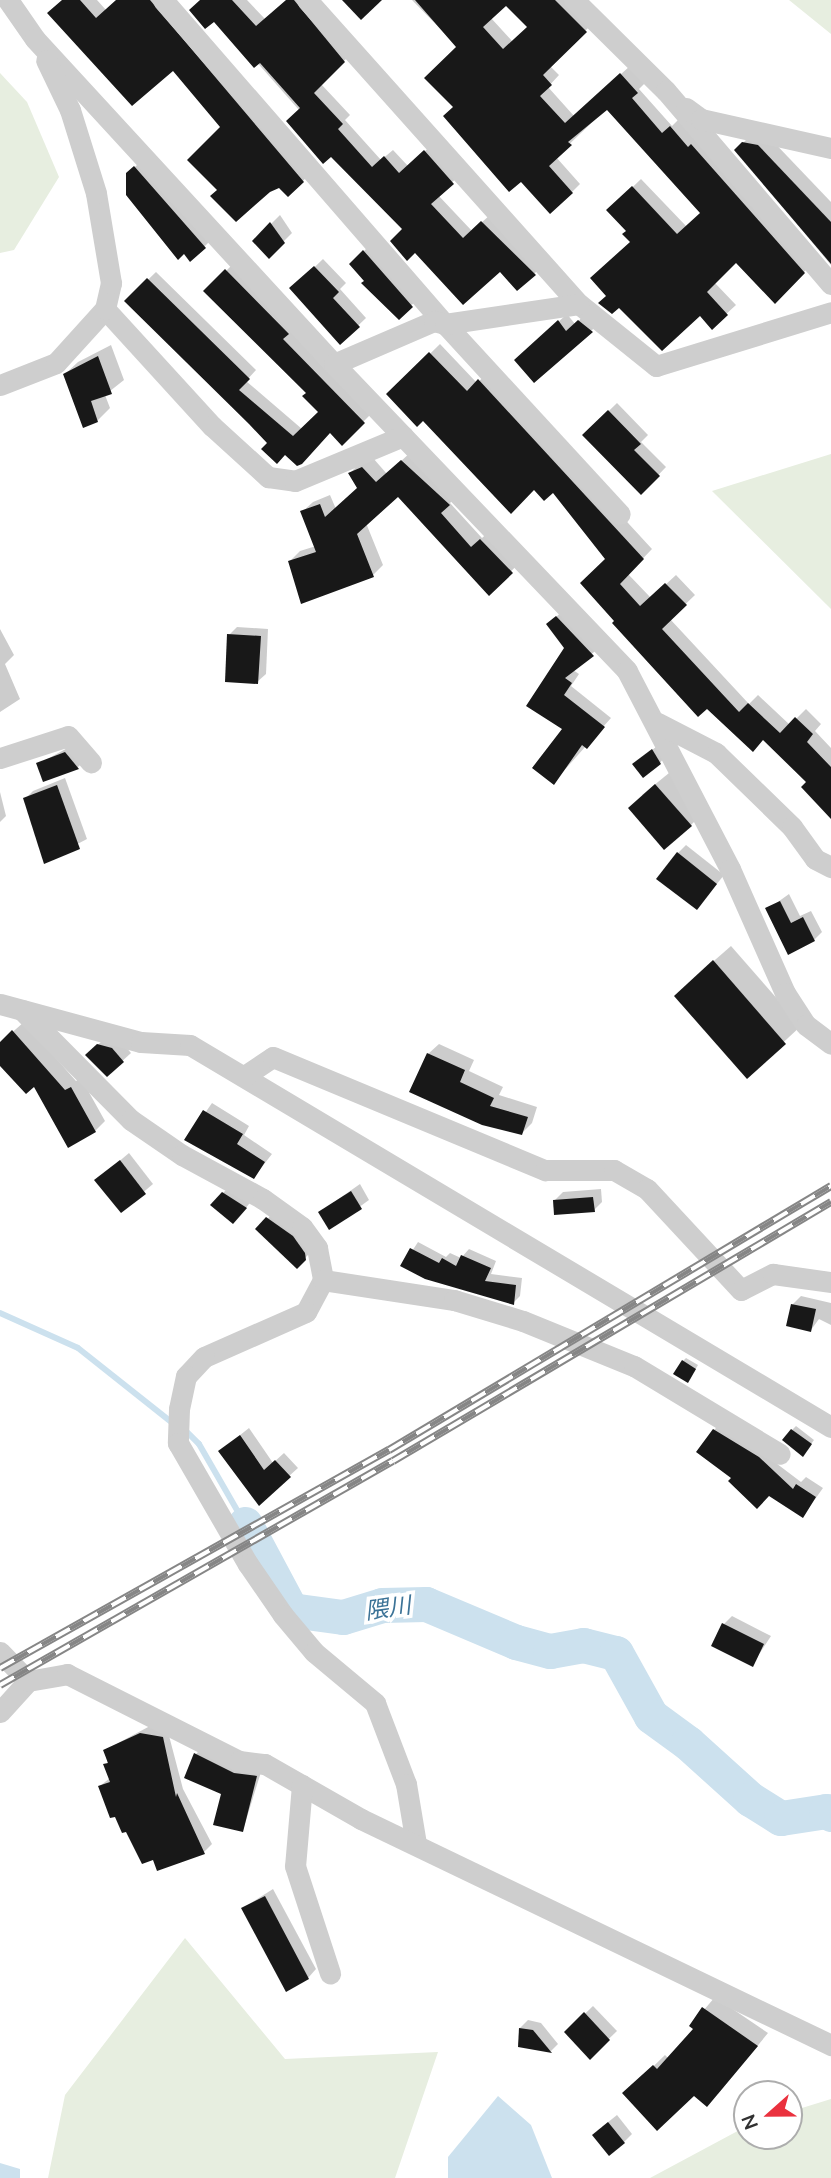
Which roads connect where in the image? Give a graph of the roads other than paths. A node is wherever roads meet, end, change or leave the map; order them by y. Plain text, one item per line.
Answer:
1 (8, 0) edge
2 (163, 0) edge
3 (307, 0) edge
4 (574, 0) edge
5 (35, 38) junction
6 (666, 91) junction
7 (831, 148) edge
8 (831, 284) edge
9 (579, 304) junction
10 (105, 309) junction
11 (831, 312) edge
12 (446, 324) junction
13 (334, 364) junction
14 (0, 385) edge
15 (403, 436) junction
16 (620, 514) dead end
17 (658, 723) junction
18 (0, 758) edge
19 (90, 762) dead end
20 (831, 867) edge
21 (0, 1004) edge
22 (22, 1010) junction
23 (831, 1044) edge
24 (246, 1075) junction
25 (323, 1280) junction
26 (831, 1282) edge
27 (831, 1427) edge
28 (779, 1454) dead end
29 (0, 1652) edge
30 (28, 1681) junction
31 (0, 1712) edge
32 (302, 1785) junction
33 (416, 1844) junction
34 (330, 1973) dead end
35 (831, 2045) edge

1 - 5 street
2 - 12 street
3 - 9 street
4 - 6 street
5 - 10 street
5 - 13 street
6 - 7 street
6 - 8 street
9 - 11 street
9 - 12 street
10 - 14 street
10 - 15 street
12 - 13 street
12 - 16 street
13 - 15 street
15 - 17 street
17 - 20 street
17 - 23 street
18 - 19 street
21 - 22 street
22 - 24 street
22 - 25 street
24 - 26 street
24 - 27 street
25 - 28 street
25 - 33 street
29 - 30 street
30 - 31 street
30 - 32 street
32 - 33 street
32 - 34 street
33 - 35 street

